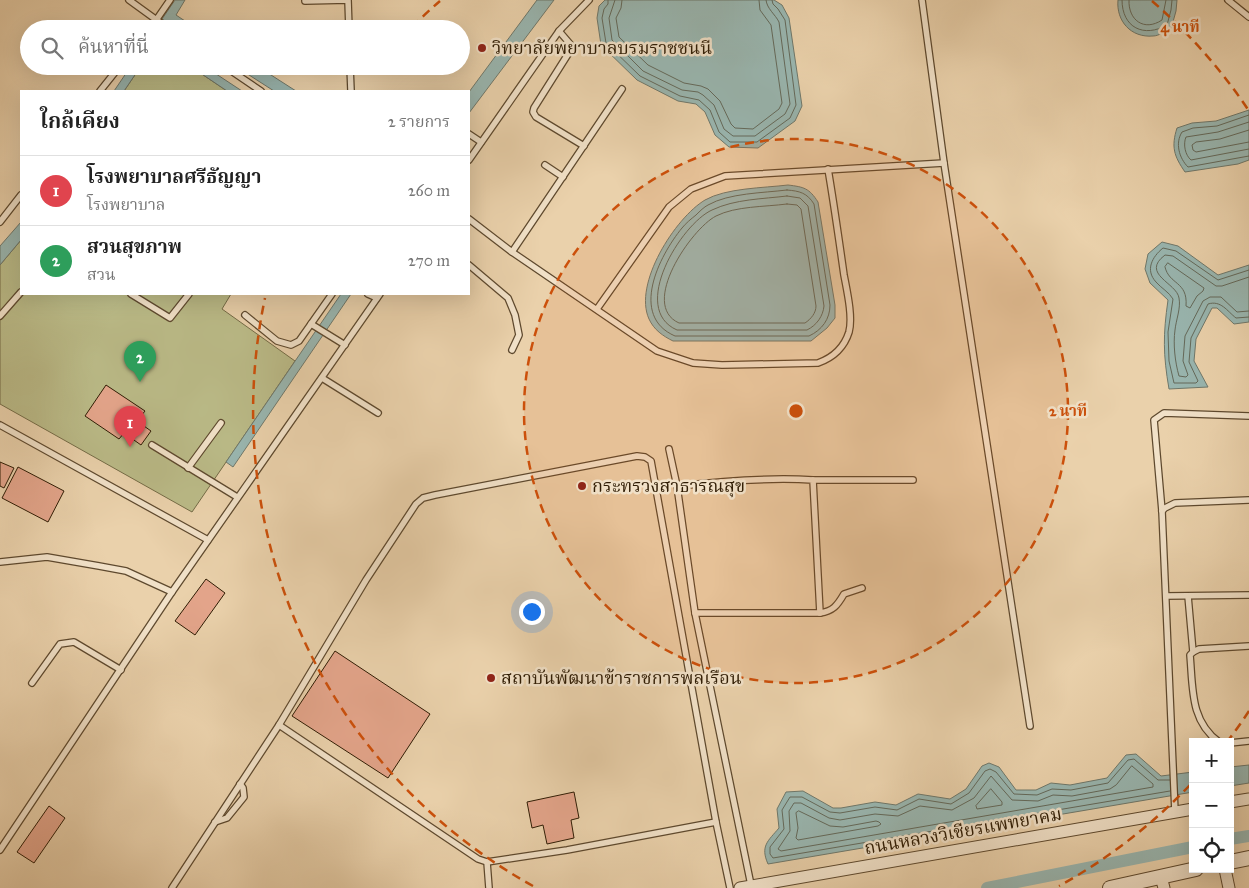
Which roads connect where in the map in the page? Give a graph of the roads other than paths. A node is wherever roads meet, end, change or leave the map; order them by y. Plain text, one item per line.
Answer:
1 (129, 0) edge
2 (170, 0) edge
3 (589, 0) edge
4 (922, 0) edge
5 (1228, 0) edge
6 (305, 1) edge
7 (1249, 17) edge
8 (156, 20) edge
9 (158, 20) edge
10 (349, 20) edge
11 (559, 31) junction
12 (113, 75) edge
13 (237, 75) edge
14 (350, 75) edge
15 (622, 89) dead end
16 (101, 90) edge
17 (260, 90) edge
18 (350, 90) edge
19 (470, 135) edge
20 (479, 141) junction
21 (584, 146) junction
22 (470, 158) edge
23 (944, 163) junction
24 (545, 165) dead end
25 (828, 169) junction
26 (563, 177) junction
27 (20, 196) edge
28 (470, 220) edge
29 (0, 222) edge
30 (512, 252) junction
31 (470, 266) edge
32 (20, 293) edge
33 (133, 295) edge
34 (188, 295) edge
35 (331, 295) edge
36 (378, 296) edge
37 (598, 309) junction
38 (245, 315) dead end
39 (0, 316) edge
40 (313, 325) junction
41 (345, 345) junction
42 (512, 350) dead end
43 (322, 378) junction
44 (378, 413) dead end
45 (1249, 416) edge
46 (220, 423) dead end
47 (0, 426) edge
48 (152, 445) dead end
49 (669, 449) dead end
50 (188, 468) junction
51 (814, 480) junction
52 (913, 480) dead end
53 (677, 486) junction
54 (237, 497) junction
55 (1249, 500) edge
56 (1162, 511) junction
57 (208, 540) junction
58 (0, 562) edge
59 (862, 588) dead end
60 (172, 592) junction
61 (1249, 595) edge
62 (1166, 596) junction
63 (1188, 596) junction
64 (695, 613) junction
65 (820, 613) junction
66 (1249, 646) edge
67 (1193, 652) junction
68 (121, 670) junction
69 (32, 682) dead end
70 (279, 725) junction
71 (1030, 726) dead end
72 (1214, 738) edge
73 (1249, 741) edge
74 (1234, 743) edge
75 (240, 784) junction
76 (1249, 799) edge
77 (1234, 801) edge
78 (1189, 810) edge
79 (1175, 812) junction
80 (215, 822) junction
81 (716, 822) junction
82 (0, 850) edge
83 (1249, 858) edge
84 (1234, 861) edge
85 (487, 862) junction
86 (1189, 872) edge
87 (1225, 873) edge
88 (1162, 882) edge
89 (746, 887) edge
90 (172, 888) edge
91 (489, 888) edge
92 (730, 888) edge
93 (1110, 888) edge
94 (1229, 888) edge

1 - 8 lane
2 - 9 lane
3 - 11 lane
4 - 23 lane
5 - 7 lane
6 - 10 lane
11 - 20 lane
11 - 21 lane
12 - 16 lane
13 - 17 lane
14 - 18 lane
15 - 21 lane
19 - 20 lane
20 - 22 lane
21 - 26 lane
23 - 25 lane
23 - 71 lane
24 - 26 lane
25 - 37 lane
25 - 37 lane
26 - 30 lane
27 - 29 lane
28 - 30 lane
30 - 37 lane
31 - 42 lane
32 - 39 lane
33 - 34 lane
35 - 40 lane
36 - 41 lane
38 - 40 lane
40 - 41 lane
41 - 43 lane
43 - 44 lane
43 - 54 lane
45 - 56 lane
46 - 50 lane
47 - 57 lane
48 - 50 lane
49 - 53 lane
50 - 54 lane
51 - 52 lane
51 - 53 lane
51 - 65 lane
53 - 64 lane
54 - 57 lane
55 - 56 lane
56 - 62 lane
57 - 60 lane
58 - 60 lane
59 - 65 lane
60 - 68 lane
61 - 63 lane
62 - 63 lane
62 - 79 lane
63 - 67 lane
64 - 65 lane
64 - 89 lane
66 - 67 lane
67 - 72 lane
68 - 69 lane
68 - 82 lane
70 - 75 lane
70 - 81 lane
70 - 85 lane
73 - 74 lane
75 - 80 lane
75 - 80 lane
76 - 77 street
78 - 79 street, ถนนหลวงวิเชียรแพทยาคม
79 - 89 street, ถนนหลวงวิเชียรแพทยาคม
80 - 90 lane
81 - 85 lane
81 - 92 lane
83 - 84 street
85 - 91 lane
86 - 88 street
87 - 94 street
88 - 93 street

